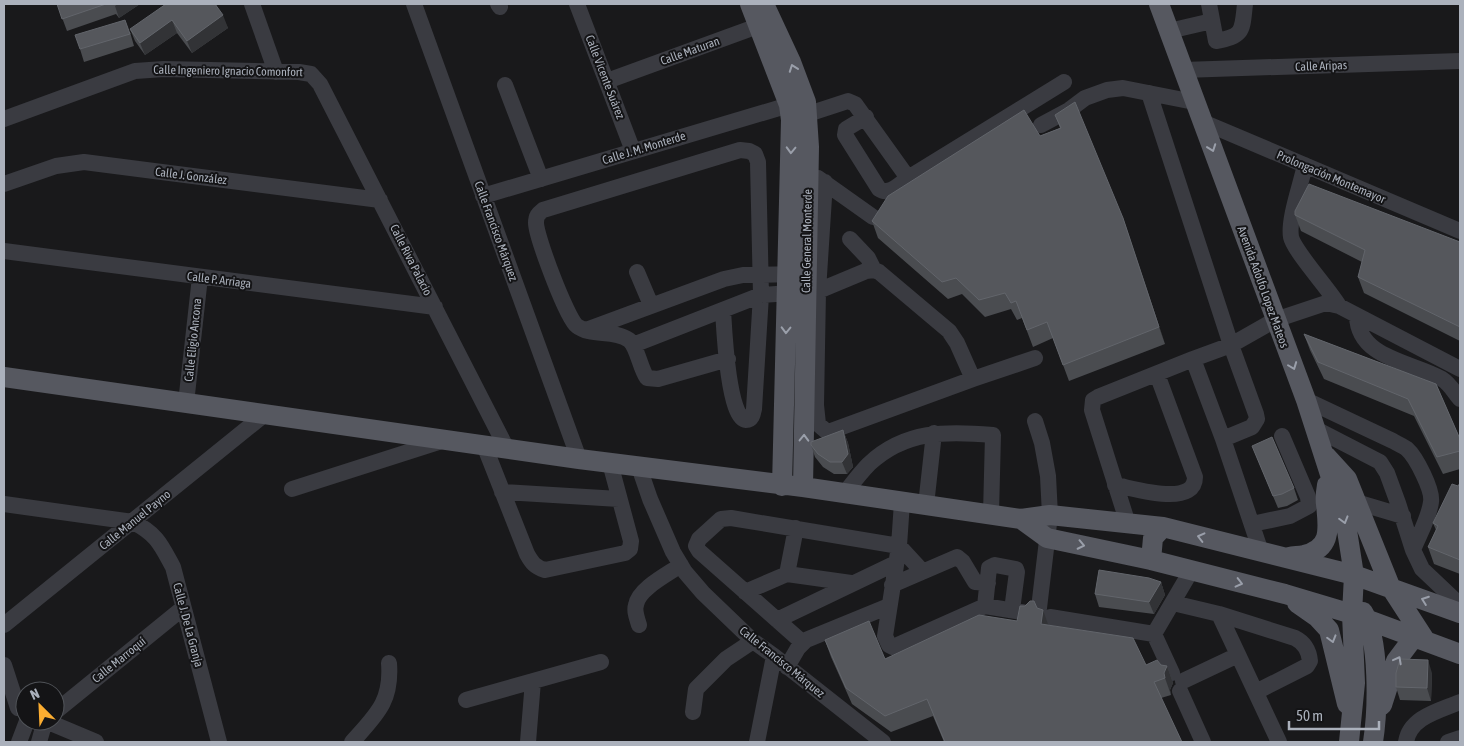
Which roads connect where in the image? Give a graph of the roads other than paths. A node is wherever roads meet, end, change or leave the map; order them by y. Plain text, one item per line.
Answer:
1 (252, 4) edge
2 (414, 4) edge
3 (577, 4) edge
4 (750, 4) edge
5 (1159, 4) edge
6 (1209, 4) edge
7 (1245, 4) edge
8 (765, 17) edge
9 (1212, 21) junction
10 (1169, 31) junction
11 (1460, 61) edge
12 (1183, 70) junction
13 (276, 72) junction
14 (311, 74) joint
15 (607, 81) junction
16 (1064, 82) dead end
17 (505, 86) dead end
18 (1149, 93) junction
19 (1194, 102) junction
20 (798, 110) junction
21 (866, 118) junction
22 (4, 119) edge
23 (1203, 122) junction
24 (1041, 124) dead end
25 (632, 151) junction
26 (1306, 166) junction
27 (816, 177) junction
28 (908, 178) junction
29 (541, 179) junction
30 (4, 184) edge
31 (483, 196) junction
32 (380, 200) junction
33 (873, 218) edge
34 (1460, 231) edge
35 (850, 239) dead end
36 (4, 251) edge
37 (874, 270) junction
38 (637, 272) dead end
39 (761, 274) junction
40 (200, 277) junction
41 (804, 283) junction
42 (761, 295) junction
43 (651, 305) junction
44 (1339, 306) junction
45 (435, 307) junction
46 (723, 310) junction
47 (1358, 316) junction
48 (1275, 320) junction
49 (584, 331) junction
50 (633, 344) junction
51 (1231, 345) junction
52 (1035, 358) dead end
53 (728, 359) junction
54 (1193, 359) junction
55 (1460, 369) edge
56 (1157, 374) junction
57 (4, 377) edge
58 (972, 379) junction
59 (1460, 399) edge
60 (1306, 400) junction
61 (186, 403) junction
62 (265, 414) junction
63 (1035, 421) dead end
64 (1314, 428) junction
65 (934, 433) junction
66 (1282, 436) dead end
67 (1223, 439) junction
68 (445, 440) junction
69 (484, 446) junction
70 (1322, 447) junction
71 (507, 449) junction
72 (578, 459) junction
73 (610, 463) junction
74 (638, 467) junction
75 (1328, 470) junction
76 (1116, 485) junction
77 (782, 486) junction
78 (803, 487) junction
79 (292, 489) dead end
80 (502, 492) junction
81 (844, 494) junction
82 (619, 499) junction
83 (902, 502) junction
84 (1356, 502) junction
85 (4, 504) edge
86 (926, 505) junction
87 (991, 514) junction
88 (1050, 516) junction
89 (1402, 516) junction
90 (1021, 519) junction
91 (133, 522) junction
92 (1128, 524) junction
93 (1252, 524) junction
94 (1163, 527) junction
95 (796, 528) junction
96 (1047, 538) junction
97 (899, 546) junction
98 (1413, 550) junction
99 (1261, 552) junction
100 (1285, 558) junction
101 (1151, 560) junction
102 (896, 563) junction
103 (681, 565) junction
104 (1334, 569) junction
105 (1191, 570) junction
106 (922, 572) junction
107 (787, 574) junction
108 (1354, 575) junction
109 (851, 583) junction
110 (988, 583) junction
111 (892, 585) junction
112 (1390, 586) junction
113 (745, 592) junction
114 (1285, 594) junction
115 (1173, 603) junction
116 (1460, 605) edge
117 (889, 606) junction
118 (985, 606) junction
119 (183, 608) junction
120 (1358, 610) junction
121 (1032, 612) junction
122 (1460, 613) edge
123 (1219, 614) junction
124 (777, 620) junction
125 (4, 625) edge
126 (638, 625) dead end
127 (1154, 634) junction
128 (1419, 639) junction
129 (753, 642) junction
130 (802, 642) junction
131 (1460, 654) edge
132 (1238, 655) junction
133 (774, 656) junction
134 (601, 662) dead end
135 (389, 663) dead end
136 (4, 665) edge
137 (787, 667) junction
138 (533, 681) junction
139 (1178, 682) junction
140 (1256, 692) junction
141 (466, 700) dead end
142 (15, 701) edge
143 (1460, 702) edge
144 (65, 704) edge
145 (694, 712) dead end
146 (1377, 719) junction
147 (65, 729) edge
148 (1350, 733) edge
149 (1460, 738) edge
150 (96, 742) edge
151 (219, 742) edge
152 (352, 742) edge
153 (528, 742) edge
154 (757, 742) edge
155 (883, 742) edge
156 (1204, 742) edge
157 (1280, 742) edge
158 (1373, 742) edge
159 (1406, 742) edge
160 (1448, 742) edge

1 - 13 street
2 - 31 street, Calle Francisco Márquez
3 - 15 street, Calle Vicente Suárez
4 - 8 main road, Calle General Monterde
5 - 10 main road, Avenida Adolfo Lopez Mateos
6 - 9 street
7 - 9 street
8 - 15 street, Calle Maturan
8 - 20 main road, Calle General Monterde
9 - 10 street
10 - 12 main road, Avenida Adolfo Lopez Mateos
11 - 12 street, Calle Aripas
12 - 19 main road, Avenida Adolfo Lopez Mateos
13 - 14 street, Calle Ingeniero Ignacio Comonfort
13 - 22 street, Calle Ingeniero Ignacio Comonfort
14 - 32 street, Calle Riva Palacio
15 - 25 street, Calle Vicente Suárez
16 - 28 street
17 - 29 street
18 - 19 street
18 - 24 street
18 - 51 street
19 - 23 main road, Avenida Adolfo Lopez Mateos
20 - 21 street, Calle J. M. Monterde
20 - 25 street, Calle J. M. Monterde
20 - 27 main road, Calle General Monterde
20 -> 41 main road, Calle General Monterde
21 - 28 street
21 - 28 street
23 - 26 street, Prolongación Montemayor
23 -> 48 main road, Avenida Adolfo Lopez Mateos
25 - 29 street, Calle J. M. Monterde
26 - 34 street, Prolongación Montemayor
26 - 44 street
27 - 33 street
27 - 41 main road, Calle General Monterde
29 - 31 street, Calle J. M. Monterde
30 - 32 street, Calle J. González
31 - 72 street, Calle Francisco Márquez
32 - 45 street, Calle Riva Palacio
35 - 37 street
36 - 40 street, Calle P. Arriaga
37 - 41 street
37 - 58 street
38 - 43 street
39 - 41 street
39 - 42 street
39 - 43 street
39 - 49 street
40 - 45 street, Calle P. Arriaga
40 - 61 street, Calle Eligio Ancona
41 - 42 street
41 - 58 street
41 -> 77 main road, Calle General Monterde
78 -> 41 main road, Calle General Monterde
42 - 46 street
42 - 53 street
43 - 49 street
44 - 47 street
44 - 48 street
45 - 71 street, Calle Riva Palacio
46 - 50 street
46 - 53 street
47 - 55 street
47 - 59 street
48 - 51 street
48 -> 60 main road, Avenida Adolfo Lopez Mateos
49 - 50 street
50 - 53 street
51 - 54 street
51 - 67 street
52 - 58 street
54 - 56 street
54 - 67 street
56 - 76 street
56 - 76 street
57 - 61 main road
60 - 64 main road, Avenida Adolfo Lopez Mateos
60 - 98 street
61 - 62 main road
62 - 68 main road
62 - 91 street, Calle Manuel Payno
63 - 88 street
64 - 70 main road, Avenida Adolfo Lopez Mateos
64 - 89 street
65 - 81 street
65 - 86 street
65 - 87 street
66 - 93 street
67 - 93 street
68 - 69 main road
68 - 79 street
69 - 71 main road
69 - 80 street
70 - 75 main road, Avenida Adolfo Lopez Mateos
70 - 84 main road
71 - 72 main road
72 - 73 main road
73 - 74 main road
73 - 82 street
74 - 77 main road
74 - 103 street, Calle Francisco Márquez
75 - 100 main road
75 -> 108 main road, Avenida Adolfo Lopez Mateos
76 - 92 street
77 - 78 main road
78 - 81 main road
80 - 82 street
80 - 82 street
81 - 83 main road
83 - 86 main road
83 - 97 street
84 - 89 street
84 - 112 main road
85 - 91 street
86 - 87 main road
87 - 90 main road
88 - 90 main road
88 - 92 main road
88 - 96 street
89 - 98 street
90 - 96 main road
91 - 119 street, Calle J. De La Granja
91 - 125 street, Calle Manuel Payno
92 - 94 main road
93 - 99 street
99 -> 94 main road
94 - 101 main road
95 - 97 street
95 - 107 street
95 - 113 street
96 -> 101 main road
96 - 121 street
97 - 102 street
97 - 106 street
98 - 116 street
99 - 100 main road
100 - 104 main road
101 - 105 main road
102 - 109 street
102 - 111 street
103 - 126 street
103 - 129 street, Calle Francisco Márquez
104 - 108 main road
104 - 120 main road
105 -> 114 main road
105 - 115 street
106 - 110 street
106 - 111 street
107 - 109 street
107 - 113 street
108 - 112 main road
108 - 120 main road, Avenida Adolfo Lopez Mateos
109 - 124 street
110 - 118 street
110 - 121 street
111 - 117 street
122 -> 112 main road
112 - 128 main road
113 - 124 street
114 - 120 main road
114 -> 148 main road
115 - 123 street
115 - 127 street
117 - 118 street
117 - 130 street
118 - 121 street
119 - 144 street, Calle Marroquí
119 - 151 street, Calle J. De La Granja
120 - 128 main road
120 - 146 main road
120 - 148 main road
121 - 127 street
123 - 132 street
123 - 140 street
124 - 130 street
127 - 139 street
128 - 131 main road
146 -> 128 main road
129 - 133 street, Calle Francisco Márquez
129 - 145 street
130 - 137 street
132 - 139 street
132 - 140 street
133 - 137 street, Calle Francisco Márquez
133 - 154 street
134 - 138 street
135 - 152 street
136 - 142 street
137 - 155 street, Calle Francisco Márquez
138 - 141 street
138 - 153 street
139 - 156 street
140 - 157 street
143 - 159 street
146 - 158 main road
147 - 150 street
149 - 160 street

